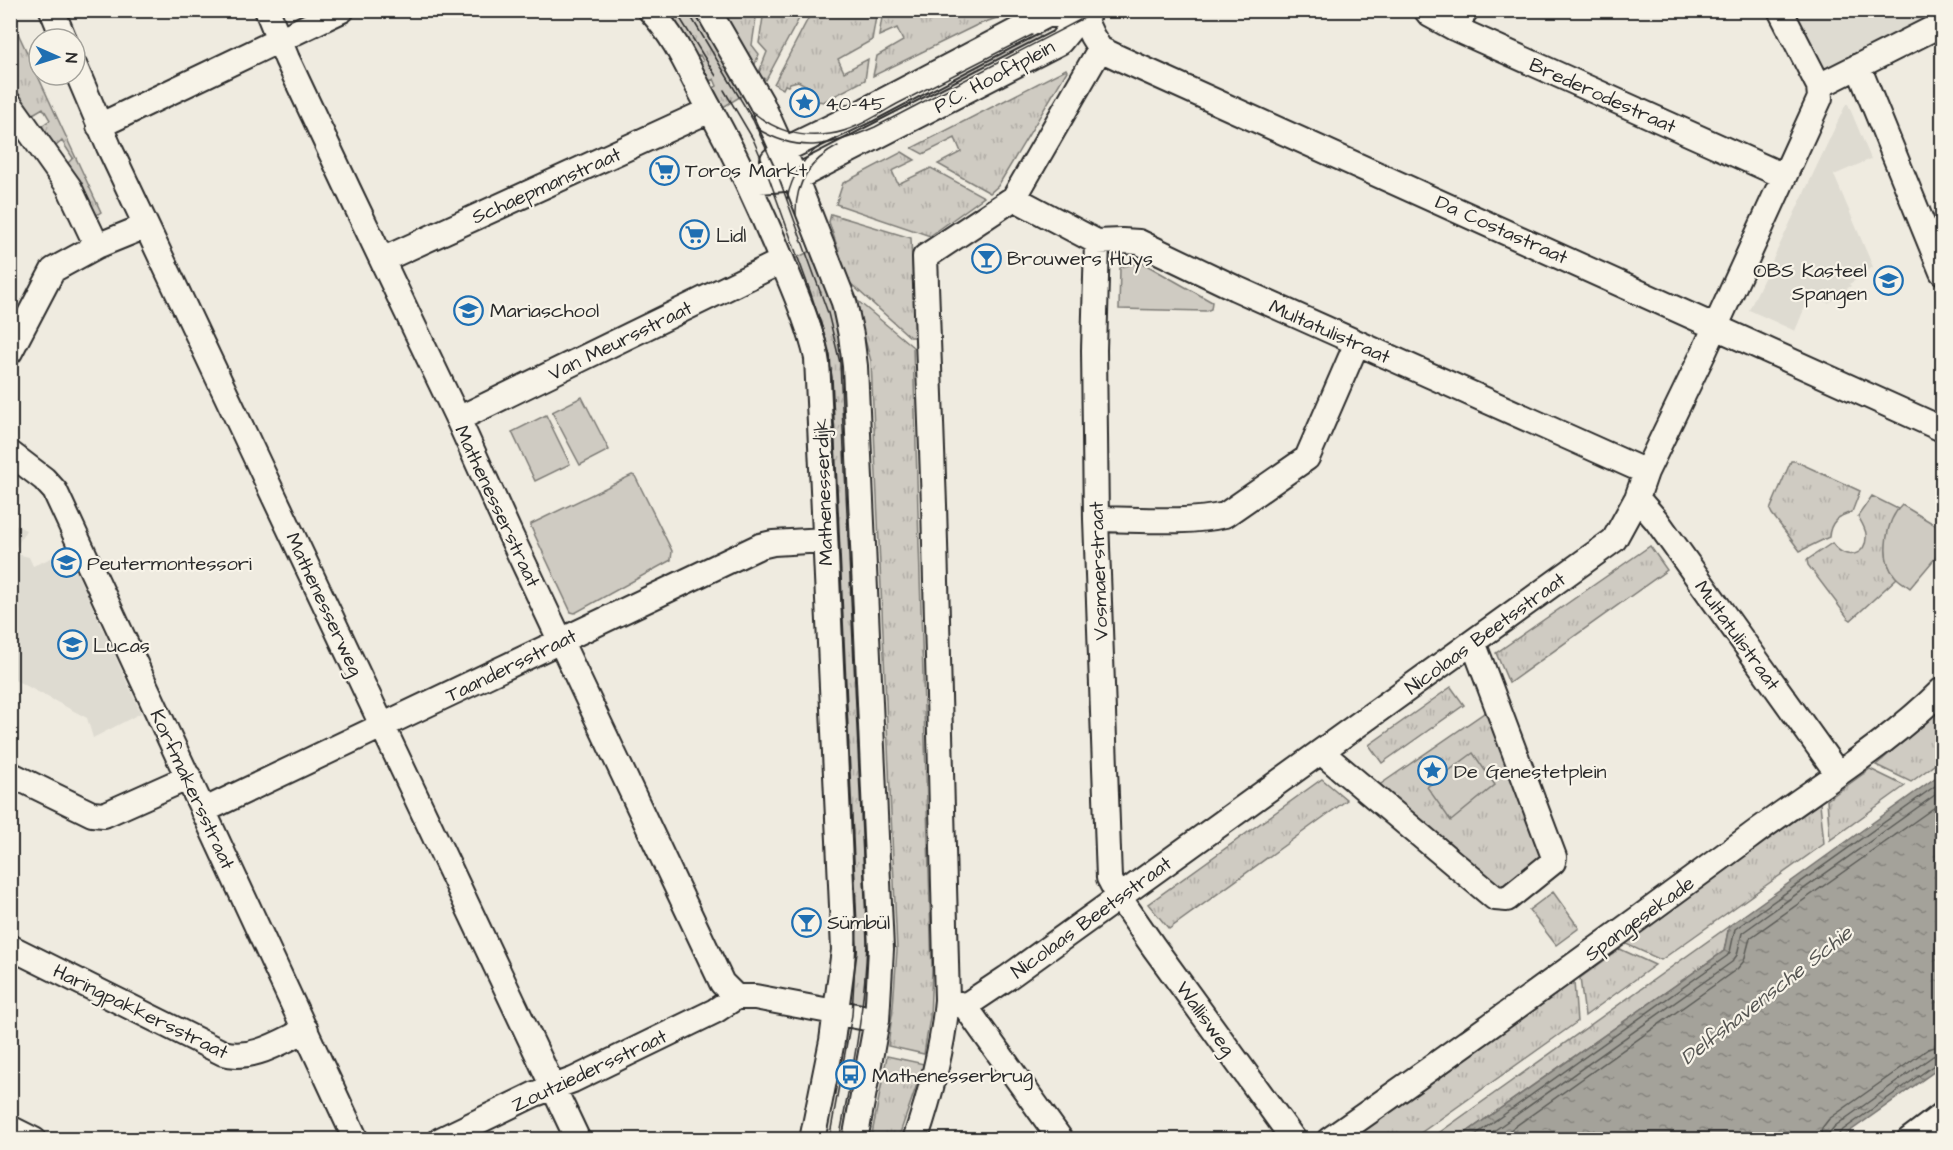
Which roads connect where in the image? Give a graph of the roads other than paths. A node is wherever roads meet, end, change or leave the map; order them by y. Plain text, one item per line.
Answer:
1 (52, 10) edge
2 (267, 10) edge
3 (342, 10) edge
4 (650, 10) edge
5 (708, 10) edge
6 (1426, 10) edge
7 (1780, 10) edge
8 (1084, 12) edge
9 (1460, 19) edge
10 (1942, 24) edge
11 (59, 27) edge
12 (279, 40) junction
13 (1100, 49) junction
14 (1858, 66) junction
15 (1819, 86) junction
16 (83, 87) edge
17 (10, 104) edge
18 (710, 110) junction
19 (99, 126) junction
20 (784, 150) junction
21 (1784, 176) junction
22 (796, 178) junction
23 (748, 182) junction
24 (1014, 198) junction
25 (146, 226) junction
26 (1096, 242) junction
27 (97, 246) junction
28 (382, 260) junction
29 (782, 261) junction
30 (1942, 272) edge
31 (1716, 326) junction
32 (1358, 343) junction
33 (10, 352) edge
34 (458, 419) junction
35 (1942, 429) edge
36 (10, 453) edge
37 (1646, 472) junction
38 (1637, 498) junction
39 (1096, 519) junction
40 (825, 540) junction
41 (561, 641) junction
42 (1473, 642) junction
43 (1942, 690) edge
44 (381, 726) junction
45 (1321, 753) junction
46 (10, 774) edge
47 (1838, 774) junction
48 (189, 777) junction
49 (203, 811) junction
50 (1119, 897) junction
51 (10, 947) edge
52 (736, 997) junction
53 (956, 1003) junction
54 (836, 1013) junction
55 (877, 1020) junction
56 (306, 1030) junction
57 (554, 1087) junction
58 (1942, 1115) edge
59 (10, 1128) edge
60 (34, 1140) edge
61 (356, 1140) edge
62 (440, 1140) edge
63 (578, 1140) edge
64 (812, 1140) edge
65 (855, 1140) edge
66 (915, 1140) edge
67 (1061, 1140) edge
68 (1294, 1140) edge
69 (1329, 1140) edge
70 (1909, 1140) edge

1 - 11 street
2 - 12 street, Mathenesserstraat
3 - 12 street
4 - 18 street, Mathenesserdijk
5 - 20 street, Mathenesserdijk
6 - 9 street, Brederodestraat
7 - 15 street
8 - 13 street
8 - 20 street, P.C. Hooftplein
8 - 22 street, P.C. Hooftplein
9 - 21 street, Brederodestraat
10 - 14 street
12 - 19 street
12 - 28 street, Mathenesserstraat
13 - 24 street
13 - 31 street, Da Costastraat
14 - 15 street
14 - 30 street
15 - 21 street, Nicolaas Beetsstraat
16 - 19 street, Mathenesserweg
17 - 27 street
18 - 23 street, Mathenesserdijk
18 - 28 street, Schaepmanstraat
19 - 25 street, Mathenesserweg
20 - 22 street, Mathenesserdijk
20 - 23 street, P.C. Hooftplein
21 - 31 street, Nicolaas Beetsstraat
22 - 23 street, P.C. Hooftplein
22 - 55 street, Mathenesserdijk
23 - 29 street, Mathenesserdijk
24 - 26 street, Multatulistraat
24 - 53 street
25 - 27 street
25 - 44 street, Mathenesserweg
26 - 32 street, Multatulistraat
26 - 39 street, Vosmaerstraat
27 - 33 street
28 - 34 street, Mathenesserstraat
29 - 34 street, Van Meursstraat
29 - 40 street, Mathenesserdijk
31 - 35 street, Da Costastraat
31 - 37 street, Nicolaas Beetsstraat
32 - 37 street, Multatulistraat
32 - 39 street
34 - 41 street, Mathenesserstraat
36 - 48 street, Korfmakersstraat
37 - 38 street, Nicolaas Beetsstraat
38 - 42 street, Nicolaas Beetsstraat
38 - 47 street, Multatulistraat
39 - 50 street, Vosmaerstraat
40 - 41 street, Taandersstraat
40 - 54 street, Mathenesserdijk
41 - 44 street, Taandersstraat
41 - 52 street, Mathenesserstraat
42 - 45 street, Nicolaas Beetsstraat
42 - 45 street
43 - 47 street, Spangesekade
44 - 49 street, Taandersstraat
44 - 57 street, Mathenesserweg
45 - 50 street, Nicolaas Beetsstraat
46 - 48 street
47 - 69 street, Spangesekade
48 - 49 street, Korfmakersstraat
49 - 56 street, Korfmakersstraat
50 - 53 street, Nicolaas Beetsstraat
50 - 68 street, Wallisweg
51 - 56 street, Haringpakkersstraat
52 - 54 street
52 - 57 street, Zoutziedersstraat
53 - 66 street
53 - 67 street
54 - 55 street
54 - 64 street, Mathenesserdijk
55 - 65 street, Mathenesserdijk
56 - 61 street, Korfmakersstraat
57 - 62 street, Zoutziedersstraat
57 - 63 street, Mathenesserweg
58 - 70 street
59 - 60 street

